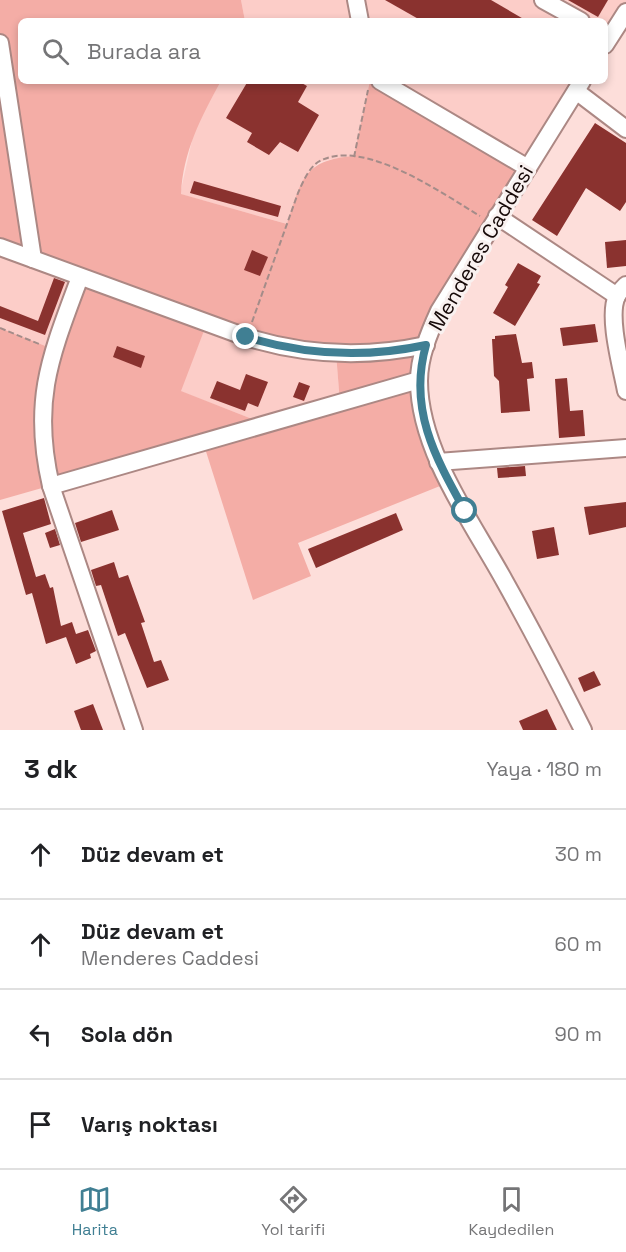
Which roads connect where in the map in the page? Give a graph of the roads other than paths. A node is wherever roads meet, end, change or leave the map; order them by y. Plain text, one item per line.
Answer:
1 (356, 0) edge
2 (543, 0) edge
3 (626, 12) edge
4 (359, 18) edge
5 (576, 18) edge
6 (608, 37) edge
7 (0, 43) edge
8 (385, 84) edge
9 (579, 86) edge
10 (626, 129) edge
11 (528, 168) junction
12 (495, 220) junction
13 (0, 247) edge
14 (33, 259) junction
15 (80, 277) junction
16 (621, 290) edge
17 (426, 345) junction
18 (419, 381) junction
19 (626, 391) edge
20 (626, 448) edge
21 (438, 462) junction
22 (51, 486) junction
23 (134, 730) edge
24 (583, 730) edge

1 - 4 street
2 - 5 street
3 - 6 street
7 - 14 street
8 - 11 street
9 - 10 street
9 - 11 street, Menderes Caddesi
11 - 12 street, Menderes Caddesi
12 - 16 street
12 - 17 street, Menderes Caddesi
13 - 14 street
14 - 15 street
15 - 17 street
15 - 22 street
16 - 19 street
17 - 18 street, Menderes Caddesi
18 - 21 street, Menderes Caddesi
18 - 22 street
20 - 21 street
21 - 24 street, Menderes Caddesi
22 - 23 street

